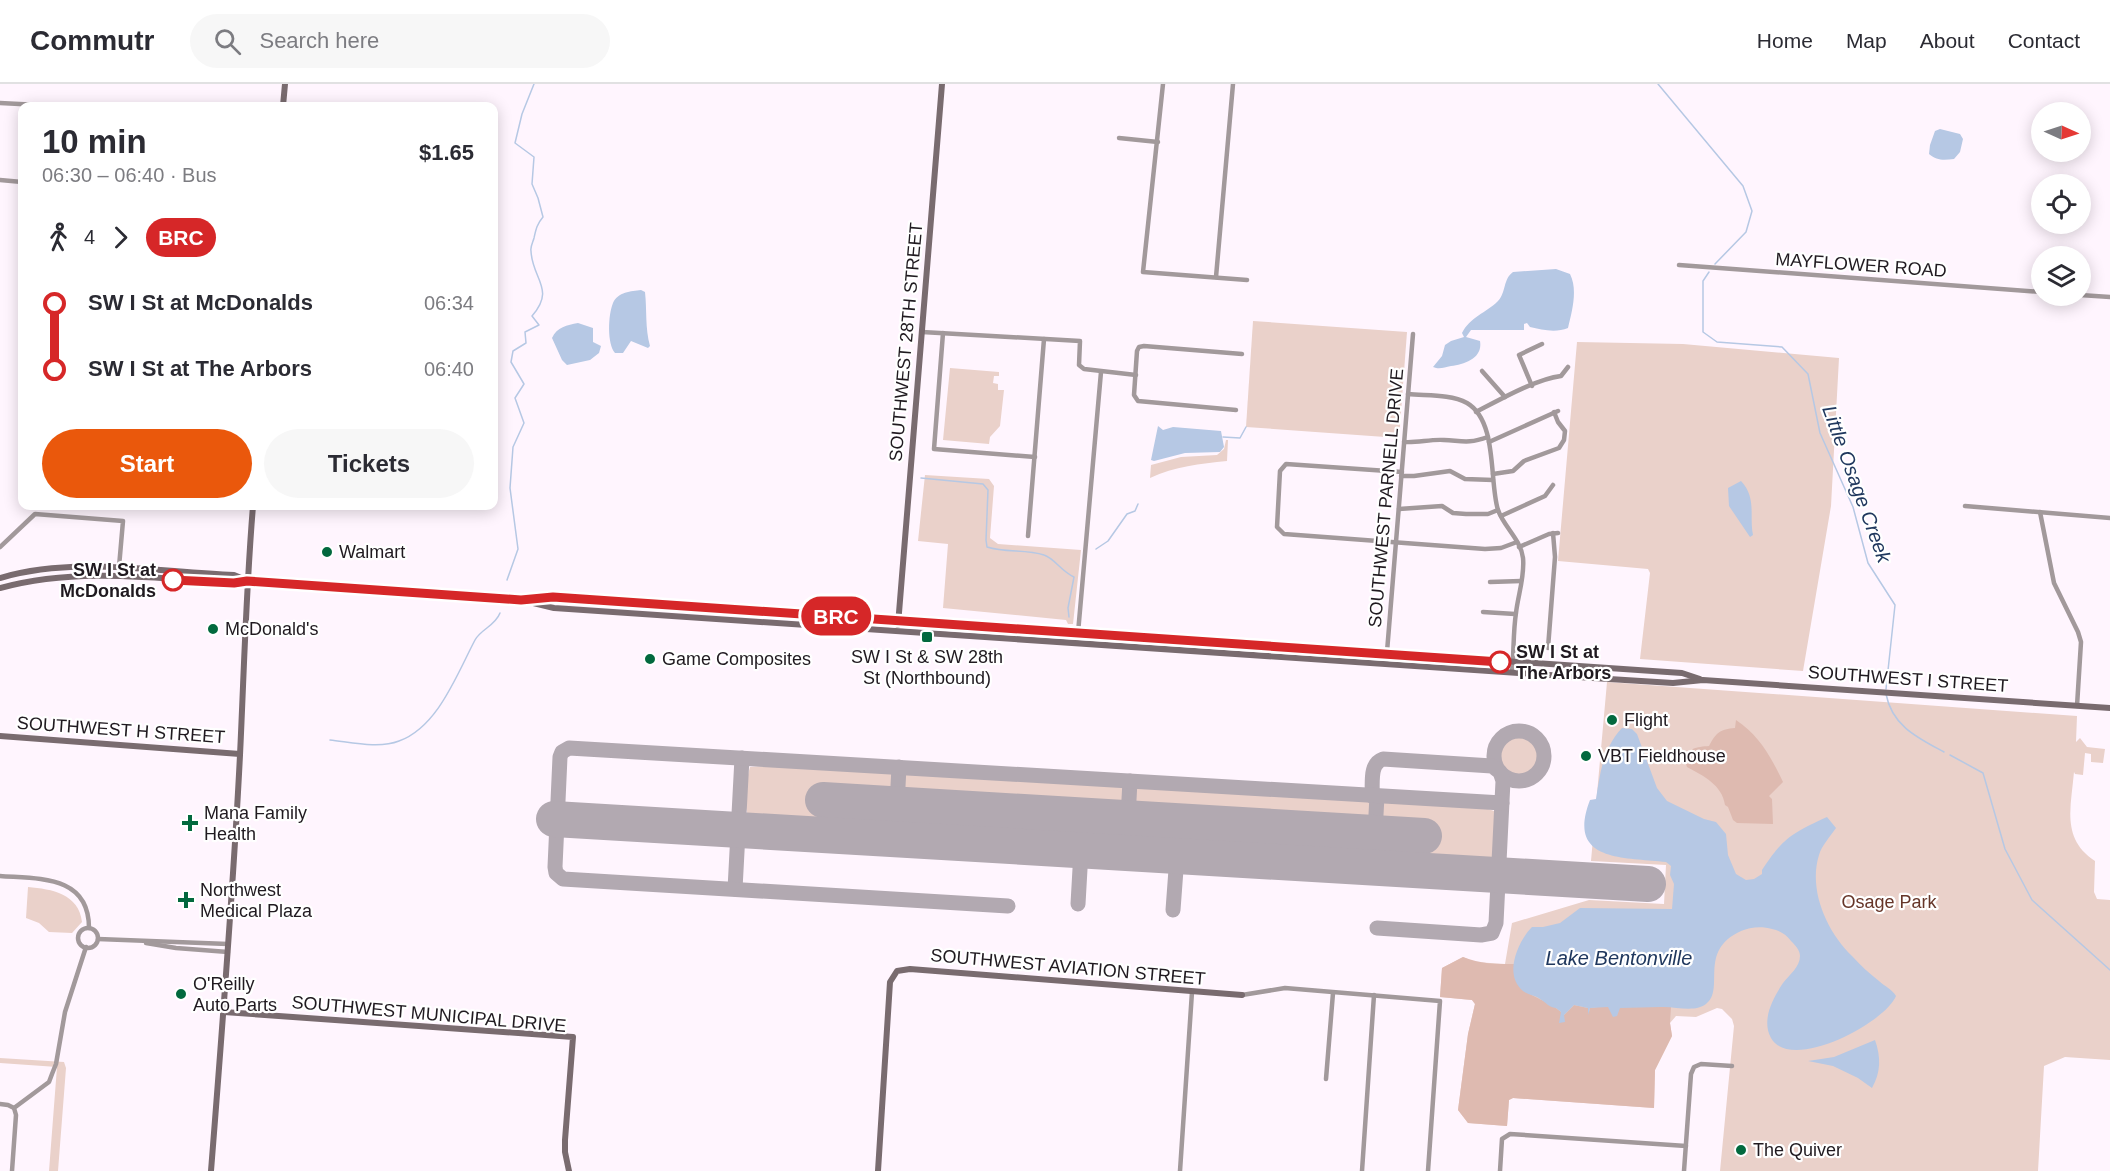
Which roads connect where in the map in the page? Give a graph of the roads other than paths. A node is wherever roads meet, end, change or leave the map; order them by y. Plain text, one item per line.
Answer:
1 (285, 84) edge
2 (942, 84) edge
3 (1163, 84) edge
4 (1233, 84) edge
5 (283, 102) edge
6 (0, 103) edge
7 (18, 104) edge
8 (1119, 138) dead end
9 (1158, 142) junction
10 (0, 180) edge
11 (18, 182) edge
12 (1679, 265) dead end
13 (1216, 277) junction
14 (1247, 280) dead end
15 (2031, 291) edge
16 (2091, 296) edge
17 (2110, 297) edge
18 (922, 332) junction
19 (942, 333) junction
20 (1413, 334) dead end
21 (1044, 339) junction
22 (1542, 344) dead end
23 (1242, 354) dead end
24 (1568, 368) dead end
25 (1482, 371) dead end
26 (1101, 372) junction
27 (1136, 375) junction
28 (1532, 386) junction
29 (1408, 394) junction
30 (1505, 397) junction
31 (1236, 410) dead end
32 (1476, 412) junction
33 (1489, 440) junction
34 (1404, 442) junction
35 (1035, 457) junction
36 (1402, 474) junction
37 (1494, 474) junction
38 (1493, 480) junction
39 (1553, 485) dead end
40 (1965, 506) dead end
41 (1399, 509) junction
42 (253, 510) edge
43 (1498, 510) junction
44 (2040, 512) junction
45 (1501, 516) junction
46 (2110, 518) edge
47 (1028, 536) dead end
48 (1396, 542) junction
49 (1518, 544) junction
50 (0, 547) edge
51 (119, 567) junction
52 (0, 578) edge
53 (247, 581) junction
54 (1521, 581) junction
55 (1490, 582) dead end
56 (0, 588) edge
57 (521, 600) junction
58 (1483, 612) dead end
59 (1515, 614) junction
60 (898, 621) junction
61 (897, 630) junction
62 (1078, 633) junction
63 (1548, 648) dead end
64 (1386, 654) junction
65 (1513, 663) junction
66 (1386, 664) junction
67 (1512, 672) junction
68 (1703, 680) junction
69 (2077, 706) junction
70 (2110, 708) edge
71 (0, 736) edge
72 (240, 754) junction
73 (0, 876) edge
74 (89, 928) junction
75 (98, 939) junction
76 (86, 947) junction
77 (228, 948) junction
78 (1192, 992) junction
79 (1333, 993) junction
80 (1242, 995) joint
81 (1374, 995) junction
82 (224, 1012) junction
83 (1732, 1066) dead end
84 (1326, 1080) dead end
85 (0, 1104) edge
86 (14, 1108) junction
87 (1686, 1146) junction
88 (12, 1171) edge
89 (211, 1171) edge
90 (569, 1171) edge
91 (878, 1171) edge
92 (1180, 1171) edge
93 (1362, 1171) edge
94 (1428, 1171) edge
95 (1500, 1171) edge
96 (1684, 1171) edge

1 - 5 main road
2 - 18 main road, SOUTHWEST 28TH STREET
3 - 9 street
4 - 13 street
6 - 7 street
8 - 9 street
9 - 13 street
10 - 11 street
12 - 15 street, MAYFLOWER ROAD
13 - 14 street
16 - 17 street
18 - 19 street
18 - 60 main road, SOUTHWEST 28TH STREET
19 - 21 street
19 - 35 street
20 - 29 street, SOUTHWEST PARNELL DRIVE
21 - 26 street
21 - 35 street
22 - 28 street
23 - 27 street
24 - 28 street
25 - 30 street
26 - 27 street
26 - 62 street
27 - 31 street
28 - 30 street
29 - 32 street
29 - 34 street, SOUTHWEST PARNELL DRIVE
30 - 32 street
32 - 33 street
33 - 34 street
33 - 37 street
33 - 37 street
34 - 36 street, SOUTHWEST PARNELL DRIVE
35 - 47 street
36 - 38 street
36 - 41 street, SOUTHWEST PARNELL DRIVE
36 - 48 street
37 - 38 street
38 - 43 street
39 - 45 street
40 - 44 street
41 - 43 street
41 - 48 street, SOUTHWEST PARNELL DRIVE
42 - 53 main road
43 - 45 street
44 - 46 street
44 - 69 street
45 - 49 street
48 - 49 street
48 - 64 street, SOUTHWEST PARNELL DRIVE
49 - 54 street
49 - 63 street
50 - 51 street
51 - 52 main road, SOUTHWEST I STREET
51 - 53 main road, SOUTHWEST I STREET
53 - 56 main road, SOUTHWEST I STREET
53 - 57 main road, SOUTHWEST I STREET
53 - 72 main road
54 - 55 street
54 - 59 street
57 - 60 main road, SOUTHWEST I STREET
57 - 61 main road, SOUTHWEST I STREET
58 - 59 street
59 - 65 street
60 - 61 main road, SOUTHWEST 28TH STREET
60 - 62 main road, SOUTHWEST I STREET
61 - 66 main road, SOUTHWEST I STREET
62 - 64 main road, SOUTHWEST I STREET
64 - 65 main road, SOUTHWEST I STREET
64 - 66 street, SOUTHWEST PARNELL DRIVE
65 - 67 street
65 - 68 main road, SOUTHWEST I STREET
66 - 67 main road, SOUTHWEST I STREET
67 - 68 main road, SOUTHWEST I STREET
68 - 69 main road, SOUTHWEST I STREET
69 - 70 main road, SOUTHWEST I STREET
71 - 72 main road, SOUTHWEST H STREET
72 - 77 main road
73 - 74 street
74 - 75 street
74 - 76 street
75 - 76 street
75 - 77 street
76 - 86 street
77 - 82 main road
78 - 80 main road, SOUTHWEST AVIATION STREET
78 - 91 main road, SOUTHWEST AVIATION STREET
78 - 92 street
79 - 80 street
79 - 81 street
79 - 84 street
81 - 93 street
81 - 94 street
82 - 89 main road
82 - 90 main road, SOUTHWEST MUNICIPAL DRIVE
83 - 87 street
85 - 86 street
86 - 88 street
87 - 95 street
87 - 96 street

